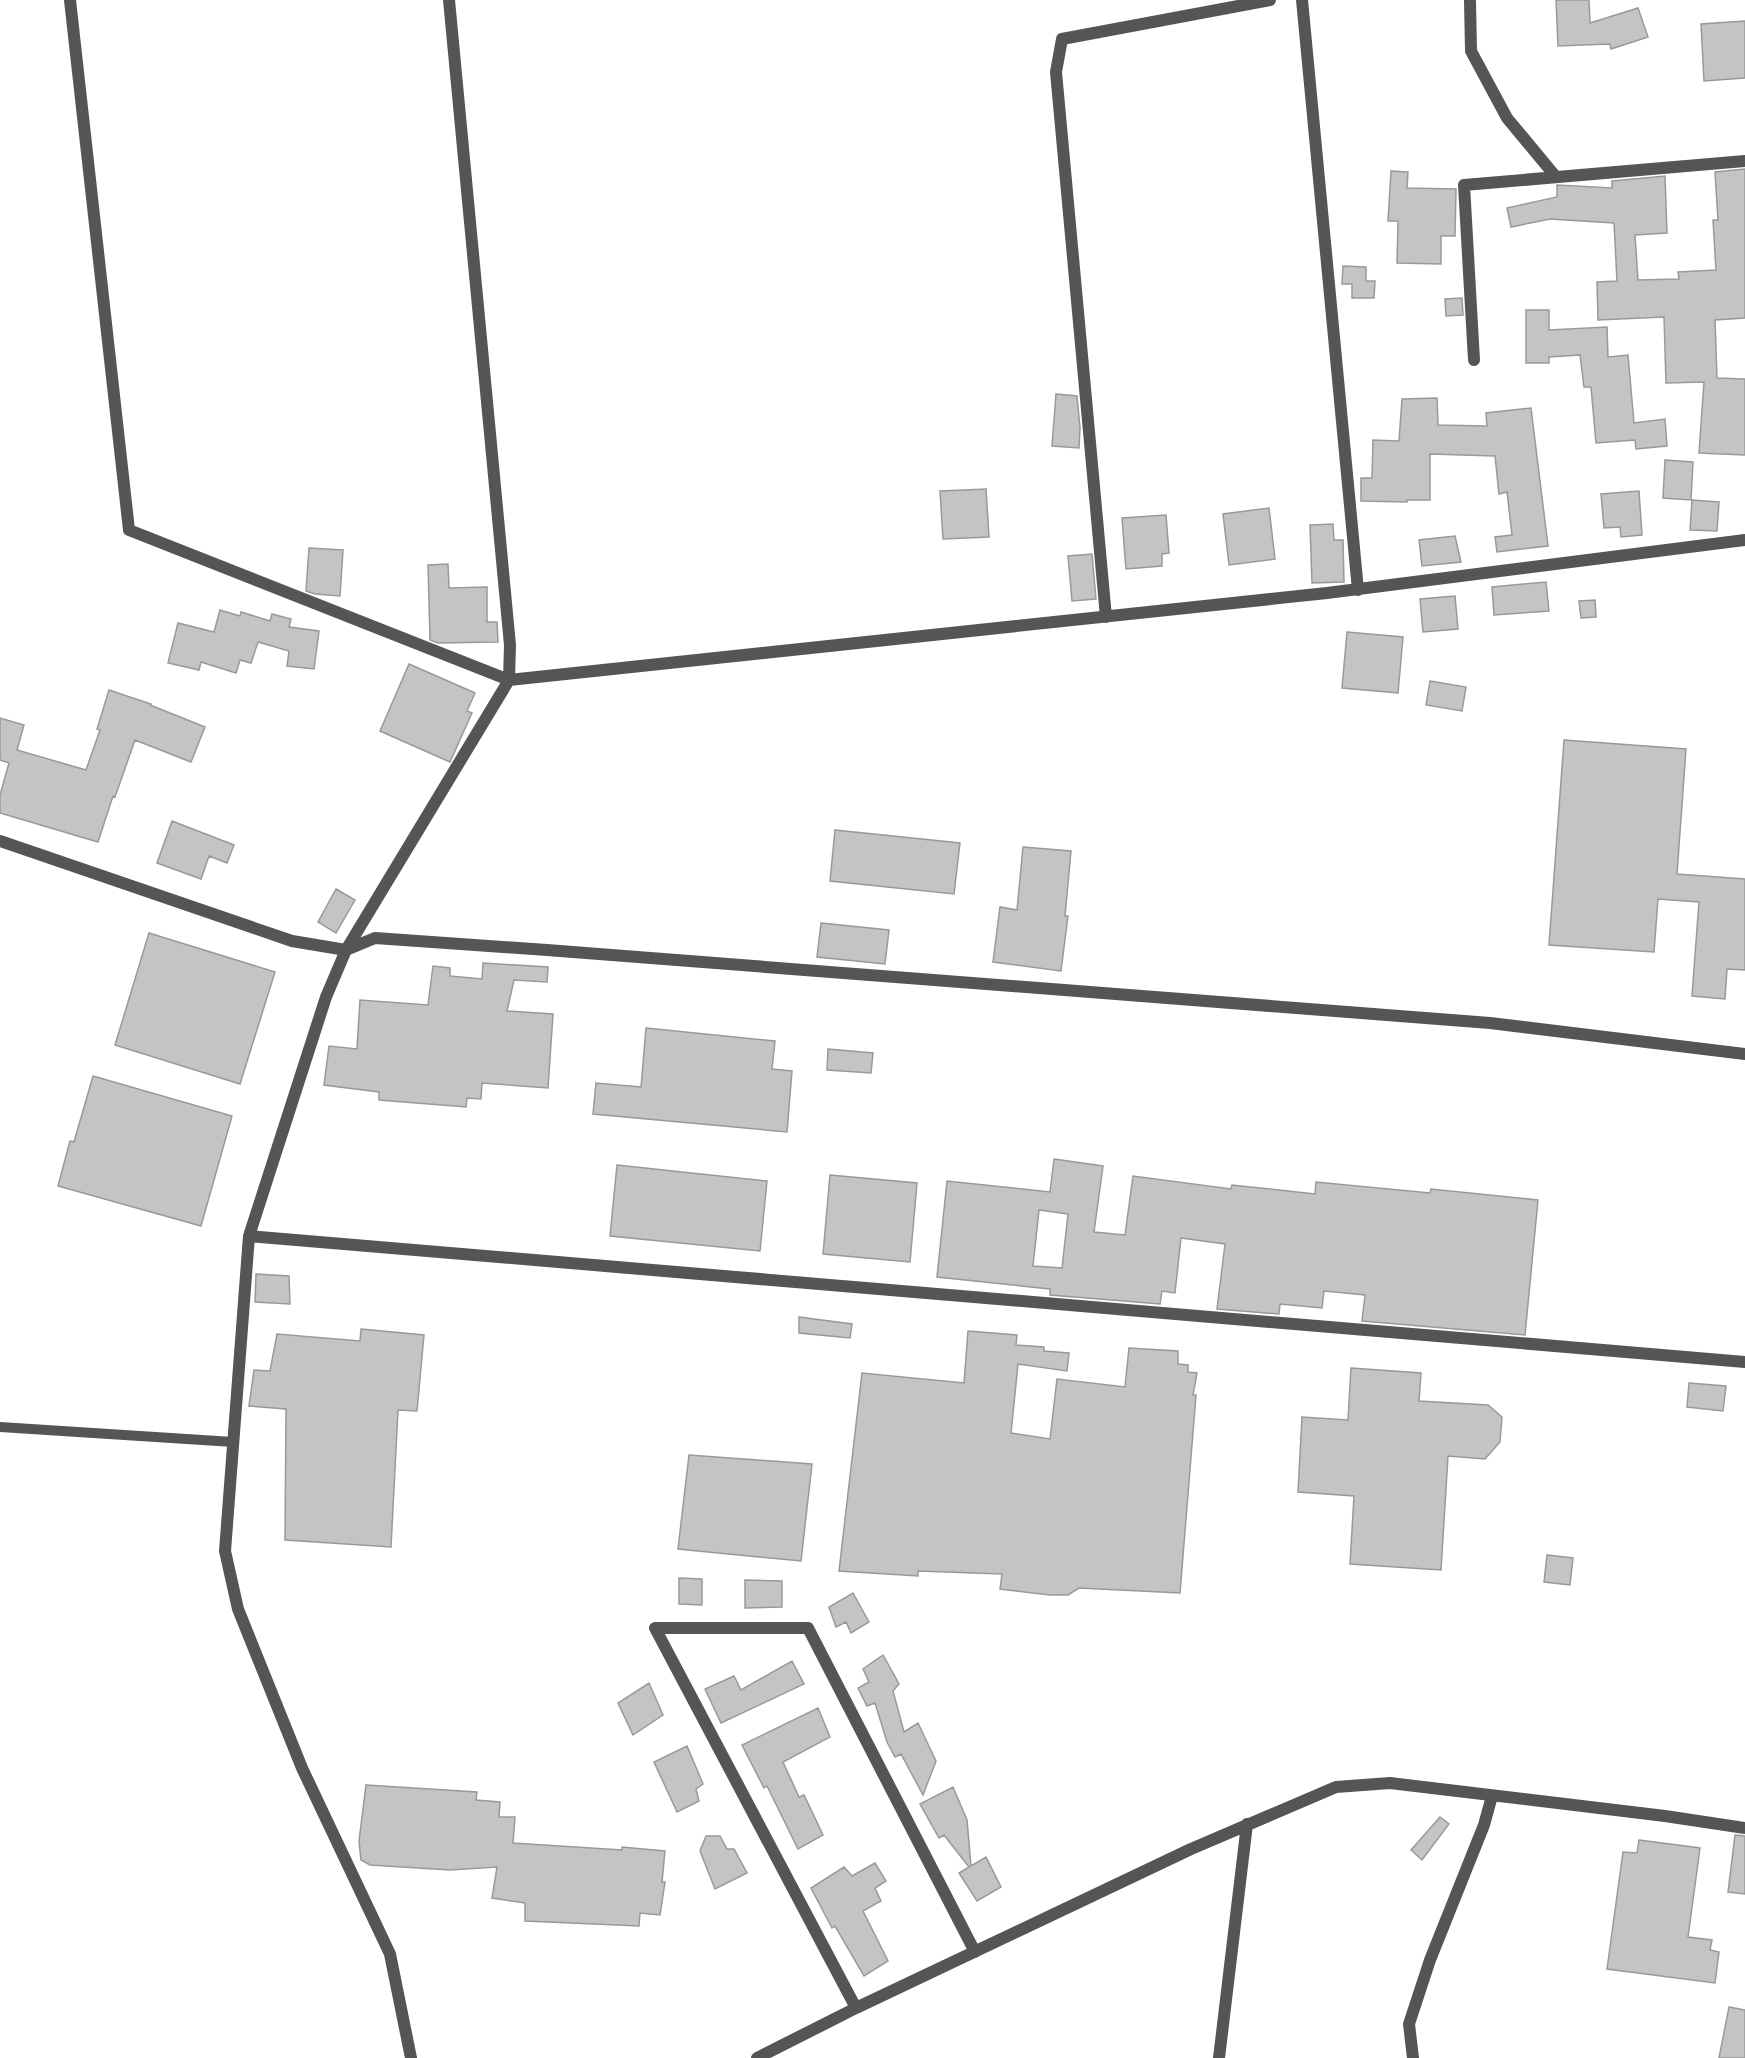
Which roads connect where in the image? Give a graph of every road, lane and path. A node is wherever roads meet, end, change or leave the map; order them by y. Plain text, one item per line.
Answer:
1 (70, 0) edge
2 (449, 0) edge
3 (1270, 0) edge
4 (1302, 0) edge
5 (1470, 0) edge
6 (1745, 161) edge
7 (1556, 177) junction
8 (1474, 360) dead end
9 (1745, 540) edge
10 (1358, 590) junction
11 (1106, 617) junction
12 (509, 680) junction
13 (0, 842) edge
14 (346, 950) junction
15 (1745, 1054) edge
16 (249, 1236) junction
17 (1745, 1362) edge
18 (0, 1427) edge
19 (233, 1442) junction
20 (1492, 1796) junction
21 (1246, 1824) junction
22 (1745, 1828) edge
23 (975, 1952) junction
24 (856, 2008) junction
25 (411, 2058) edge
26 (757, 2058) edge
27 (1219, 2058) edge
28 (1413, 2058) edge

1 - 12 street
2 - 12 street
3 - 11 street
4 - 10 street
5 - 7 street
6 - 7 street
7 - 8 street
9 - 10 street
10 - 11 street
11 - 12 street
12 - 14 street
13 - 14 street
14 - 15 street
14 - 16 street
16 - 17 street
16 - 19 street
18 - 19 lane
19 - 25 street
20 - 21 street
20 - 22 street
20 - 28 street
21 - 23 street
21 - 27 street
23 - 24 street
23 - 24 street
24 - 26 street

